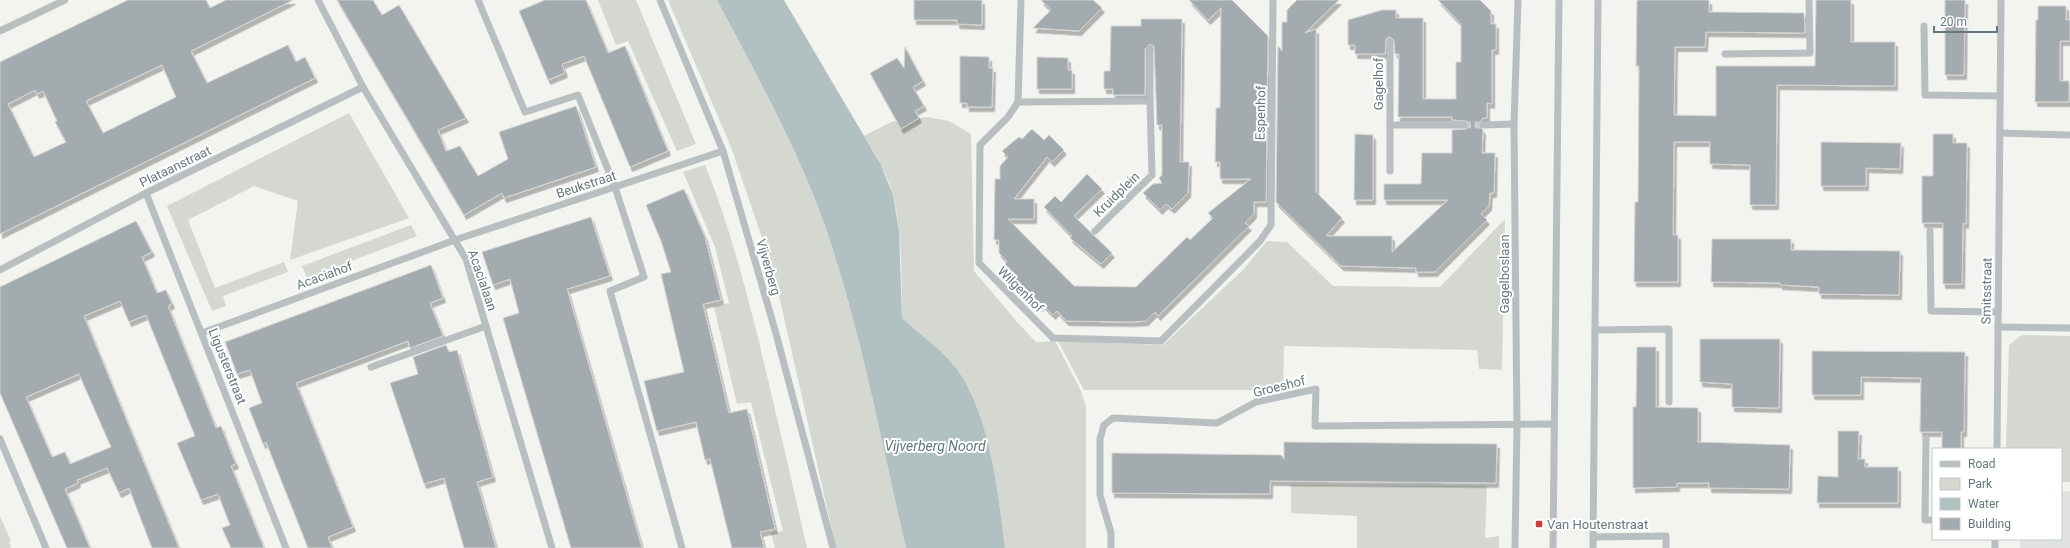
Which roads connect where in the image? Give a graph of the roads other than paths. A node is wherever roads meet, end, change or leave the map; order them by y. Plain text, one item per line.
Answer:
1 (65, 0) edge
2 (318, 0) edge
3 (478, 0) edge
4 (660, 0) edge
5 (1021, 0) edge
6 (1273, 0) edge
7 (1518, 0) edge
8 (1559, 0) edge
9 (1598, 0) edge
10 (1809, 0) edge
11 (2001, 0) edge
12 (1924, 26) dead end
13 (0, 31) edge
14 (1390, 42) dead end
15 (1150, 49) dead end
16 (1725, 54) dead end
17 (362, 87) junction
18 (2000, 96) junction
19 (1150, 101) junction
20 (1018, 102) junction
21 (1514, 124) junction
22 (1390, 125) junction
23 (1464, 125) tunnel mouth
24 (1483, 125) tunnel mouth
25 (2000, 134) junction
26 (2070, 135) edge
27 (723, 151) junction
28 (1390, 171) dead end
29 (615, 187) junction
30 (146, 193) junction
31 (1271, 225) joint
32 (1095, 231) dead end
33 (1930, 231) dead end
34 (455, 240) junction
35 (0, 270) edge
36 (1998, 312) junction
37 (486, 326) junction
38 (1998, 327) junction
39 (2070, 328) edge
40 (1594, 330) junction
41 (202, 333) junction
42 (371, 367) dead end
43 (1670, 402) dead end
44 (1554, 424) junction
45 (1517, 425) junction
46 (1926, 438) dead end
47 (0, 439) edge
48 (1997, 448) edge
49 (1932, 520) edge
50 (1593, 537) junction
51 (46, 548) edge
52 (286, 548) edge
53 (552, 548) edge
54 (682, 548) edge
55 (833, 548) edge
56 (1111, 548) edge
57 (1515, 548) edge
58 (1553, 548) edge
59 (1593, 548) edge
60 (1666, 548) edge

1 - 13 street
2 - 17 street, Acacialaan
3 - 29 street
4 - 27 street, Vijverberg
5 - 20 street
6 - 31 street, Espenhof
7 - 21 street, Gagelboslaan
8 - 44 street
9 - 40 street
10 - 16 street
11 - 18 street, Smitsstraat
12 - 18 street
14 - 22 street, Gagelhof
15 - 19 street, Kruidplein
17 - 30 street, Plataanstraat
17 - 34 street, Acacialaan
18 - 25 street, Smitsstraat
19 - 20 street
19 - 32 street, Kruidplein
20 - 31 street, Wilgenhof
21 - 24 street
21 - 45 street, Gagelboslaan
22 - 23 street, Gagelhof
22 - 28 street, Gagelhof
25 - 26 street
25 - 36 street, Smitsstraat
27 - 29 street, Beukstraat
27 - 55 street, Vijverberg
29 - 34 street, Beukstraat
29 - 54 street
30 - 35 street, Plataanstraat
30 - 41 street, Ligusterstraat
33 - 36 street
34 - 37 street, Acacialaan
34 - 41 street, Acaciahof
36 - 38 street, Smitsstraat
37 - 42 street
37 - 53 street, Acacialaan
38 - 39 street
38 - 48 street, Smitsstraat
40 - 43 street
40 - 50 street
41 - 52 street, Ligusterstraat
44 - 45 street, Groeshof
44 - 58 street
45 - 56 street, Groeshof
45 - 57 street, Gagelboslaan
46 - 49 street
47 - 51 street
50 - 59 street
50 - 60 street

